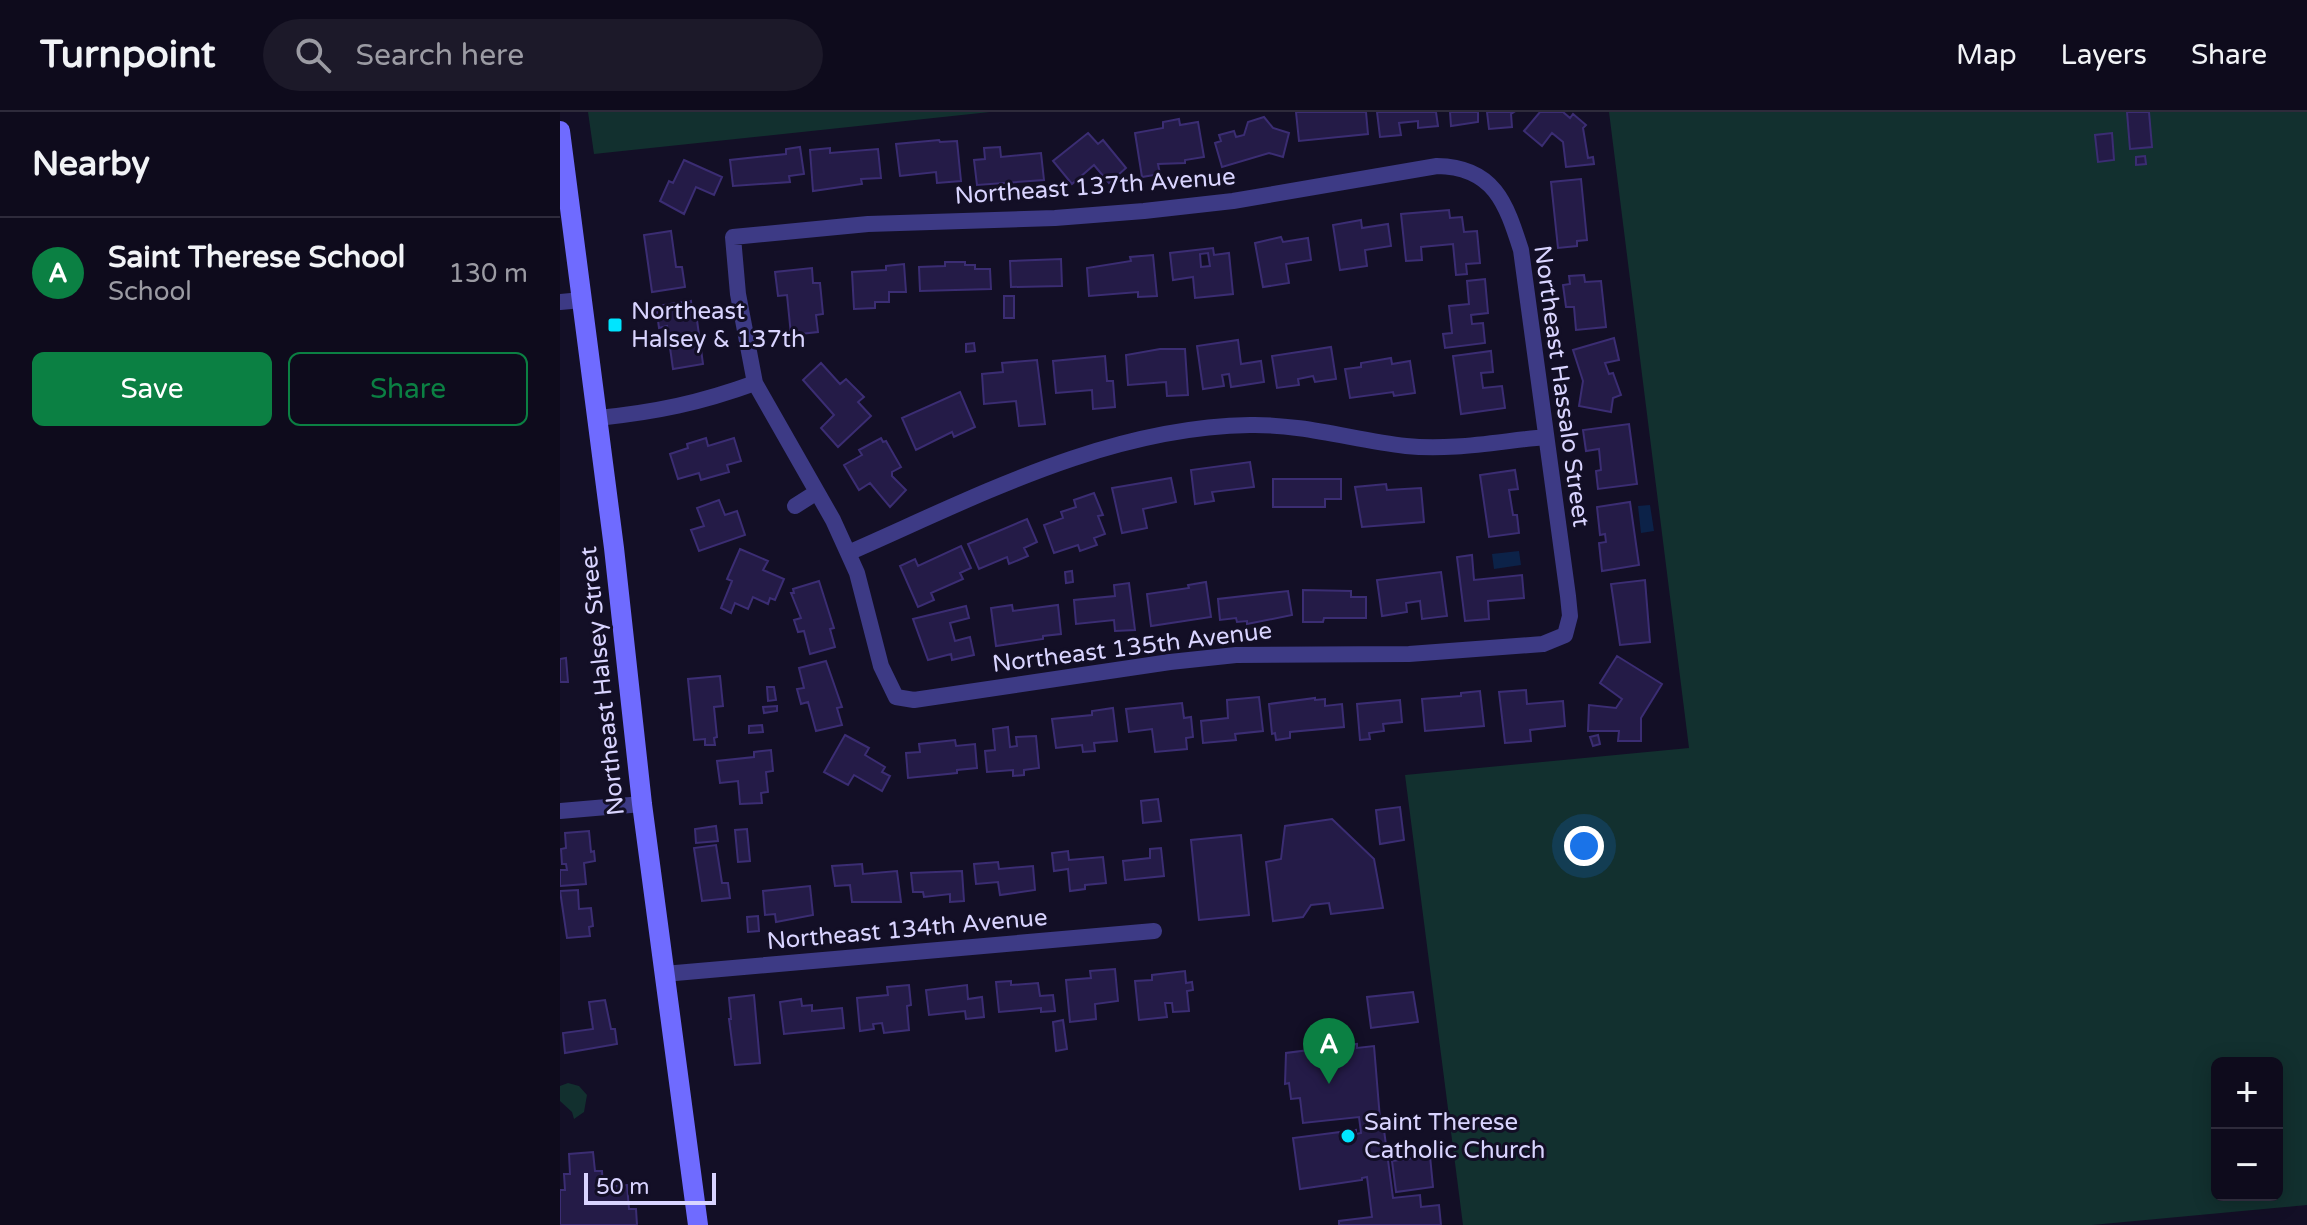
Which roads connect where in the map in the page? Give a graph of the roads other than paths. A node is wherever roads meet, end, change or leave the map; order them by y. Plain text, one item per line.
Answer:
1 (560, 131) edge
2 (1459, 168) joint
3 (582, 300) junction
4 (560, 302) edge
5 (755, 383) junction
6 (598, 418) junction
7 (1546, 437) junction
8 (817, 492) junction
9 (795, 506) dead end
10 (848, 553) junction
11 (1565, 635) joint
12 (642, 804) junction
13 (560, 811) edge
14 (1154, 931) dead end
15 (664, 974) junction
16 (698, 1225) edge

1 - 3 main road, Northeast Halsey Street
2 - 5 street, Northeast 137th Avenue
2 - 7 street, Northeast Hassalo Street
3 - 4 street
3 - 6 main road, Northeast Halsey Street
5 - 6 street
5 - 8 street
6 - 12 main road, Northeast Halsey Street
7 - 10 street
7 - 11 street, Northeast Hassalo Street
8 - 9 street
8 - 10 street
10 - 11 street, Northeast 135th Avenue
12 - 13 street
12 - 15 main road, Northeast Halsey Street
14 - 15 street, Northeast 134th Avenue
15 - 16 main road, Northeast Halsey Street

